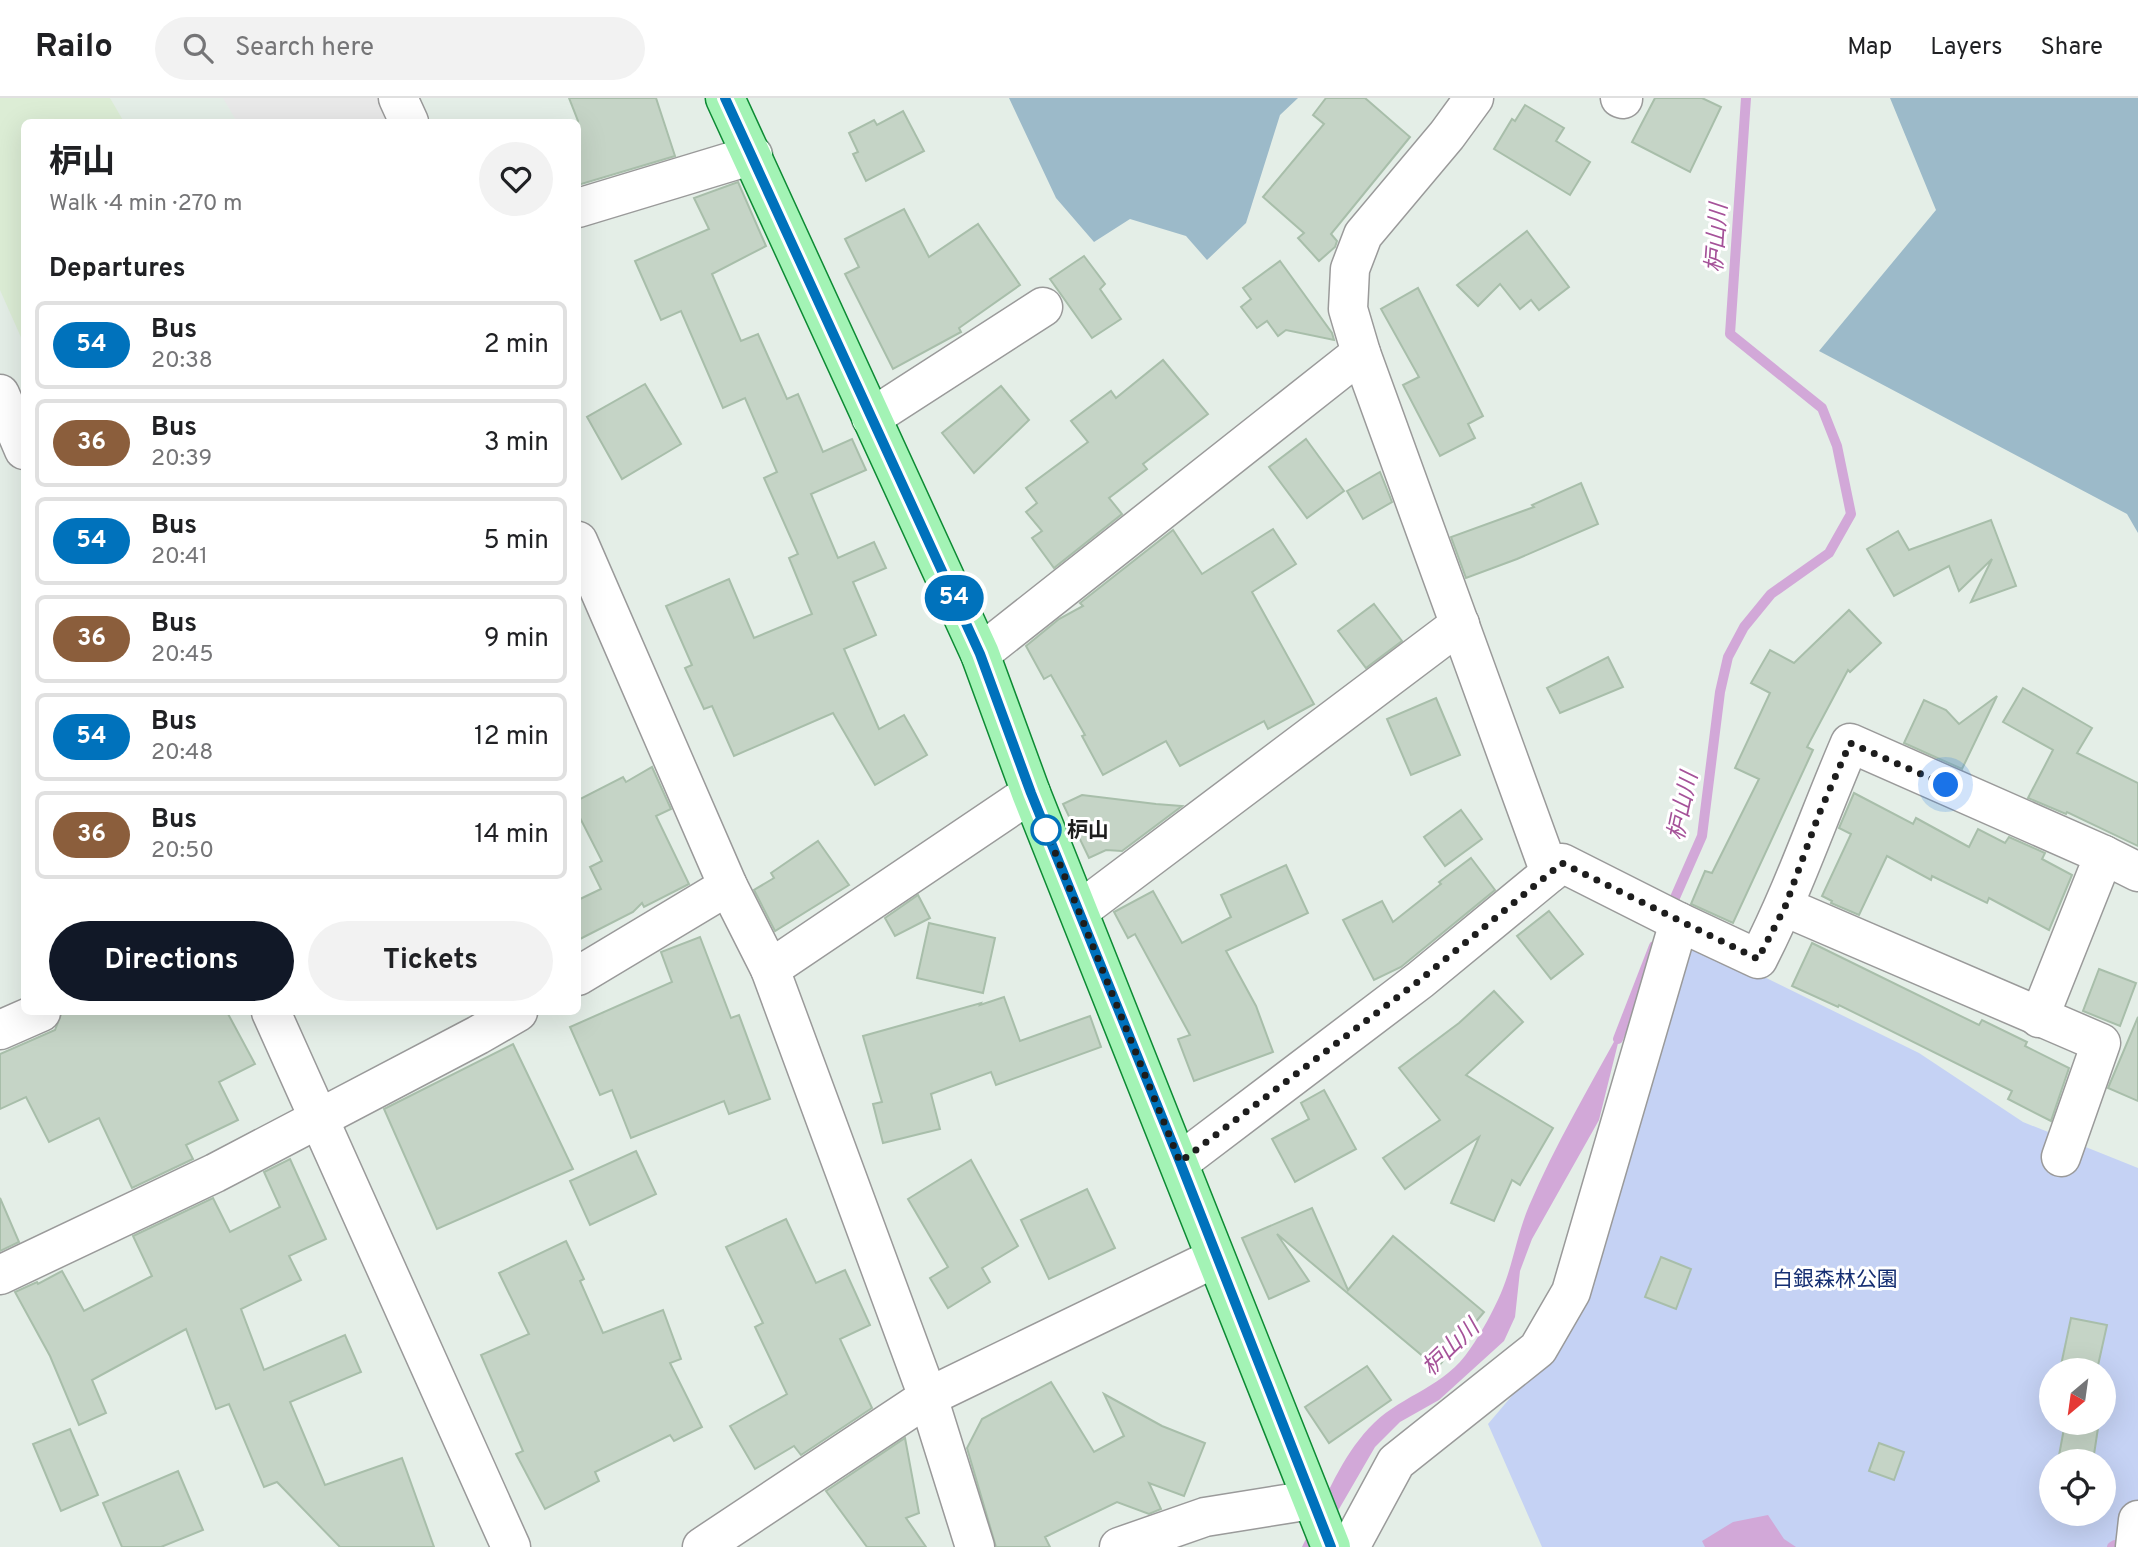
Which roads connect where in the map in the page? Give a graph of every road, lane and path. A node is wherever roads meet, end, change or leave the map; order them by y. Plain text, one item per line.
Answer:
1 (398, 98) edge
2 (725, 98) edge
3 (1474, 98) edge
4 (408, 119) edge
5 (753, 155) junction
6 (581, 207) edge
7 (1043, 307) dead end
8 (1361, 354) junction
9 (21, 377) edge
10 (0, 388) edge
11 (0, 394) edge
12 (871, 418) junction
13 (21, 443) edge
14 (581, 548) edge
15 (1460, 624) junction
16 (980, 654) junction
17 (1031, 793) junction
18 (2104, 855) junction
19 (2138, 872) edge
20 (1550, 873) junction
21 (728, 886) junction
22 (1785, 907) junction
23 (1079, 911) junction
24 (1678, 921) junction
25 (770, 969) junction
26 (581, 974) edge
27 (34, 1015) edge
28 (272, 1015) edge
29 (513, 1015) edge
30 (2039, 1017) junction
31 (0, 1030) edge
32 (319, 1118) junction
33 (2061, 1157) dead end
34 (1180, 1162) junction
35 (1215, 1258) junction
36 (0, 1275) edge
37 (928, 1397) junction
38 (1311, 1500) junction
39 (2138, 1520) edge
40 (512, 1547) edge
41 (702, 1547) edge
42 (975, 1547) edge
43 (1119, 1547) edge
44 (1331, 1547) edge
45 (1350, 1547) edge
46 (2135, 1547) edge

1 - 4 street
2 - 5 main road
3 - 8 street
5 - 6 street
5 - 12 main road
7 - 12 street
8 - 15 street
8 - 16 street
9 - 10 street
11 - 13 street
12 - 16 main road
14 - 21 street
15 - 20 street
15 - 23 street
16 - 17 main road
17 - 23 main road
17 - 25 street
18 - 19 street
18 - 22 street
18 - 30 street
20 - 24 street
20 - 34 street
21 - 25 street
21 - 26 street
22 - 24 street
22 - 30 street
23 - 34 main road
24 - 45 street
25 - 37 street
27 - 31 street
28 - 32 street
29 - 32 street
30 - 33 street
32 - 36 street
32 - 40 street
34 - 35 main road
35 - 37 street
35 - 38 main road
37 - 41 street
37 - 42 street
38 - 43 street
38 - 44 main road
39 - 46 street

